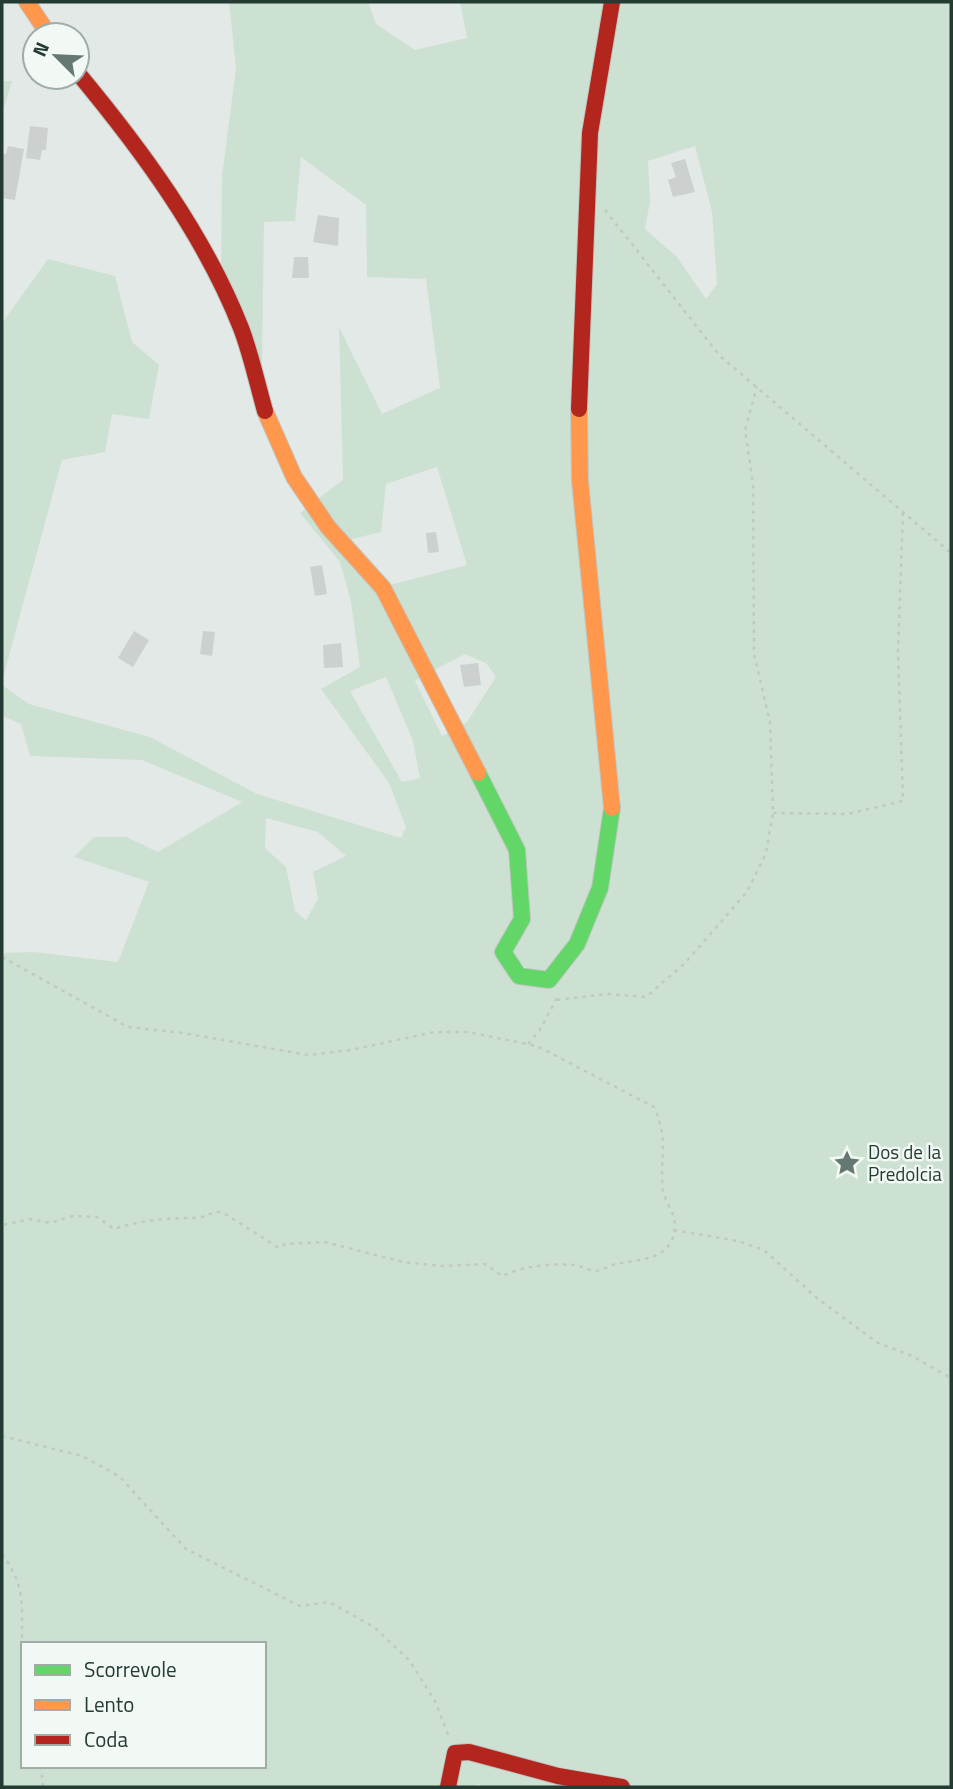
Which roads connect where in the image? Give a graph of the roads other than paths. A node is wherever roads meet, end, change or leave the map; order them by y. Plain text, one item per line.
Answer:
1 (27, 2) edge
2 (612, 2) edge
3 (40, 21) edge
4 (91, 89) edge
5 (448, 1787) edge
6 (622, 1787) edge

1 - 3 street
2 - 4 street
5 - 6 street

